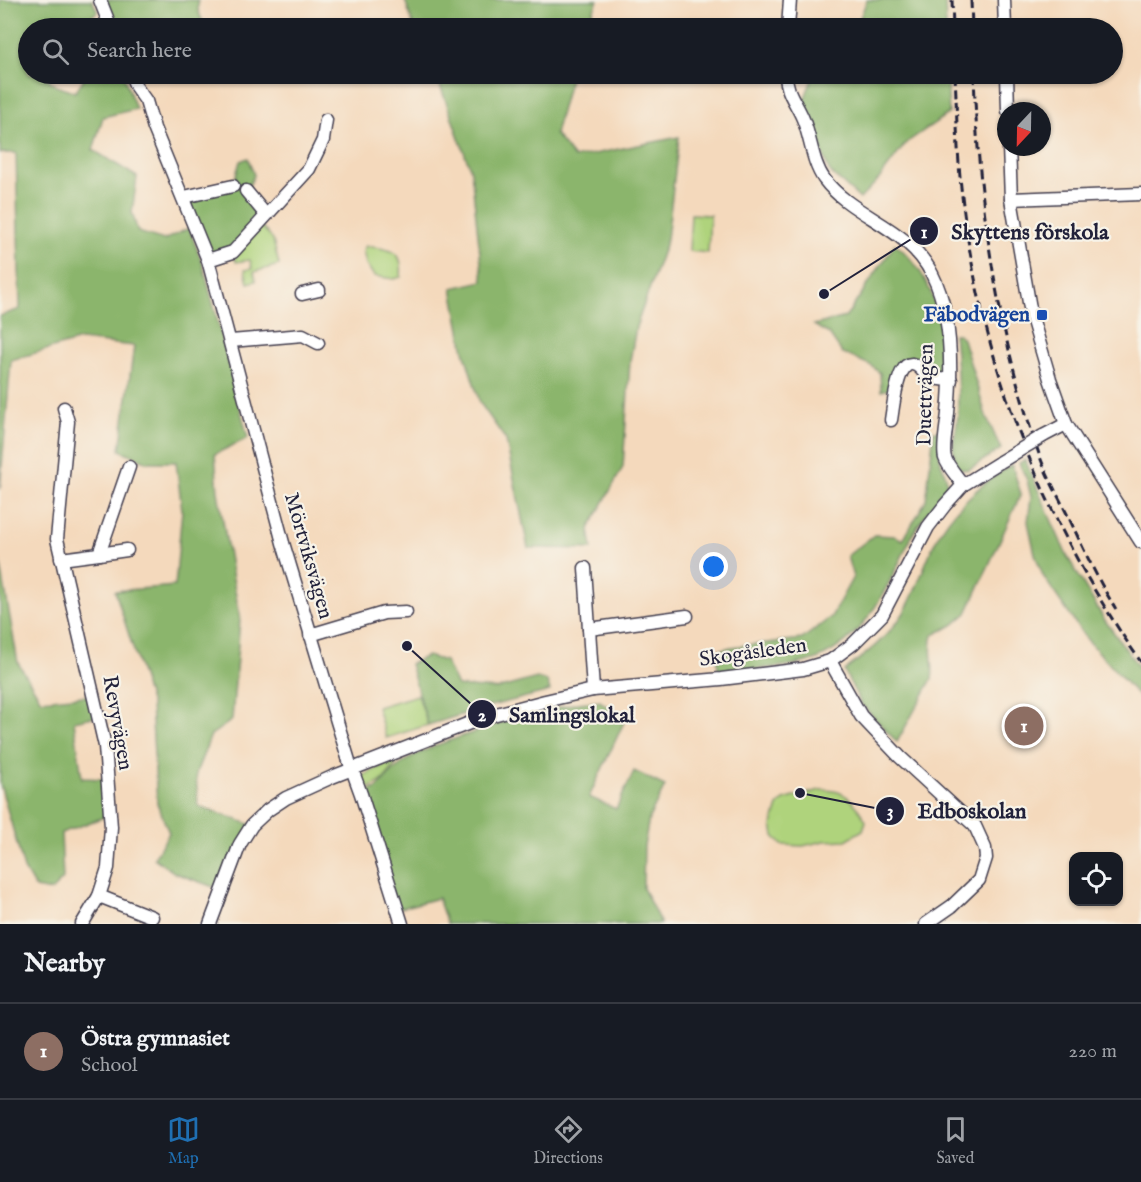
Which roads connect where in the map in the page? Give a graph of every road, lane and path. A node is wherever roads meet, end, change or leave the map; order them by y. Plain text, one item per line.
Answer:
1 (99, 0) edge
2 (790, 0) edge
3 (1004, 0) edge
4 (107, 18) edge
5 (789, 18) edge
6 (1005, 18) edge
7 (135, 84) edge
8 (786, 84) edge
9 (1007, 84) edge
10 (1008, 102) edge
11 (326, 120) dead end
12 (1009, 156) edge
13 (233, 186) dead end
14 (246, 191) dead end
15 (1141, 194) edge
16 (184, 197) junction
17 (1011, 199) junction
18 (266, 215) junction
19 (208, 260) junction
20 (319, 290) dead end
21 (302, 294) dead end
22 (231, 341) junction
23 (318, 343) dead end
24 (951, 380) junction
25 (64, 408) dead end
26 (891, 420) dead end
27 (1066, 424) junction
28 (129, 467) dead end
29 (963, 485) junction
30 (1141, 540) edge
31 (127, 550) dead end
32 (99, 554) junction
33 (61, 559) junction
34 (585, 568) dead end
35 (406, 612) dead end
36 (687, 616) dead end
37 (589, 629) junction
38 (310, 635) junction
39 (830, 661) junction
40 (593, 690) junction
41 (351, 770) junction
42 (99, 896) junction
43 (152, 917) dead end
44 (82, 924) edge
45 (210, 924) edge
46 (402, 924) edge
47 (926, 924) edge

1 - 4 street
2 - 5 street
3 - 6 street
7 - 16 street, Mörtviksvägen
8 - 24 street, Duettvägen
9 - 10 street
11 - 18 street
12 - 17 street
13 - 16 street
14 - 18 street
15 - 17 street
16 - 19 street, Mörtviksvägen
17 - 27 street
18 - 19 street
19 - 22 street, Mörtviksvägen
20 - 21 street
22 - 23 street
22 - 38 street, Mörtviksvägen
24 - 26 street
24 - 29 street, Duettvägen
25 - 33 street, Revyvägen
27 - 29 street, Skogåsleden, bridge
27 - 30 street
28 - 32 street
29 - 39 street, Skogåsleden
31 - 32 street
32 - 33 street
33 - 42 street, Revyvägen
34 - 37 street
35 - 38 street
36 - 37 street
37 - 40 street
38 - 41 street, Mörtviksvägen
39 - 40 street, Skogåsleden
39 - 47 street
40 - 41 street, Skogåsleden
41 - 45 street, Skogåsleden
41 - 46 street, Mörtviksvägen
42 - 43 street
42 - 44 street, Revyvägen

